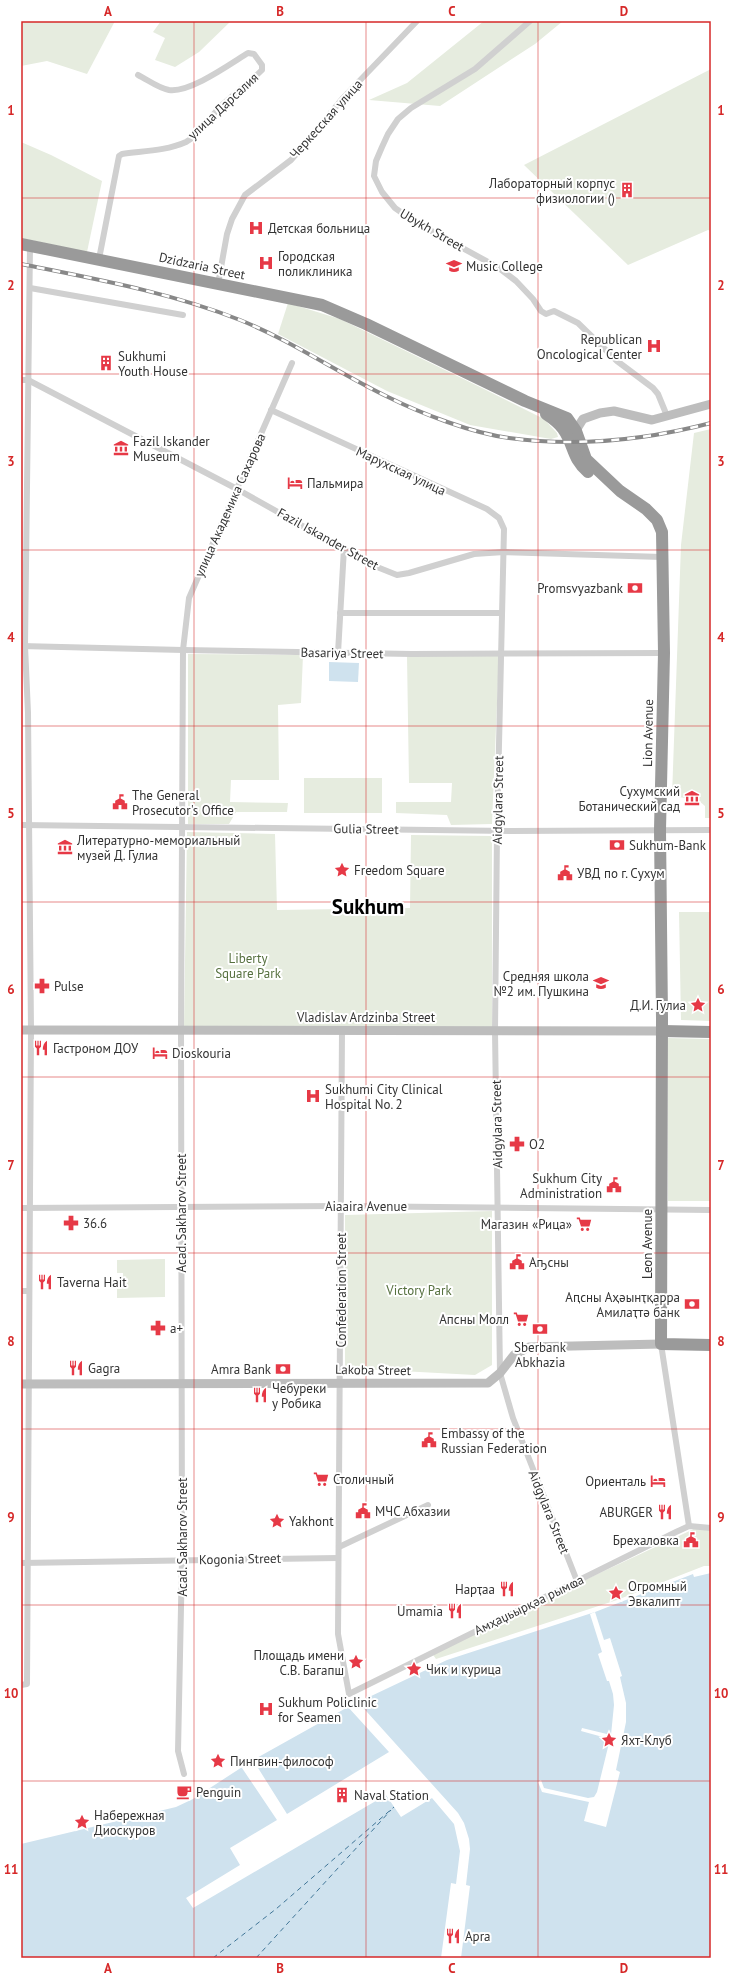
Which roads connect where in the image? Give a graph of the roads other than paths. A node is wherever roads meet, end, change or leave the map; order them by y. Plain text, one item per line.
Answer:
1 (417, 21) edge
2 (530, 21) edge
3 (138, 75) dead end
4 (25, 245) edge
5 (98, 258) junction
6 (218, 284) junction
7 (30, 288) junction
8 (183, 316) dead end
9 (292, 363) dead end
10 (21, 380) edge
11 (28, 380) junction
12 (525, 401) junction
13 (711, 404) edge
14 (271, 410) junction
15 (667, 416) junction
16 (566, 418) junction
17 (583, 419) junction
18 (576, 431) junction
19 (570, 447) junction
20 (611, 483) junction
21 (237, 490) junction
22 (344, 548) junction
23 (504, 552) junction
24 (662, 557) junction
25 (340, 613) junction
26 (502, 613) junction
27 (23, 646) edge
28 (183, 650) junction
29 (664, 652) junction
30 (338, 653) junction
31 (501, 654) junction
32 (21, 825) edge
33 (28, 825) junction
34 (182, 827) junction
35 (660, 830) junction
36 (711, 830) edge
37 (497, 831) junction
38 (21, 1030) edge
39 (31, 1030) junction
40 (181, 1030) junction
41 (342, 1030) junction
42 (495, 1031) junction
43 (662, 1031) junction
44 (711, 1032) edge
45 (341, 1206) junction
46 (181, 1207) junction
47 (21, 1208) edge
48 (30, 1208) junction
49 (498, 1208) junction
50 (661, 1209) junction
51 (711, 1210) edge
52 (21, 1291) edge
53 (30, 1291) junction
54 (661, 1344) junction
55 (711, 1345) edge
56 (500, 1373) junction
57 (182, 1382) junction
58 (340, 1383) junction
59 (25, 1384) edge
60 (428, 1505) dead end
61 (689, 1526) junction
62 (711, 1528) edge
63 (338, 1547) junction
64 (338, 1558) junction
65 (182, 1559) junction
66 (24, 1563) edge
67 (577, 1581) junction
68 (24, 1685) edge
69 (349, 1694) joint
70 (184, 1774) dead end

1 - 6 street, Черкесская улица
2 - 15 street, Ubykh Street
3 - 5 street, улица Дарсалия
4 - 5 highway, Dzidzaria Street
4 - 7 street
5 - 6 highway, Dzidzaria Street
6 - 12 highway, Dzidzaria Street
7 - 8 street
7 - 11 street
9 - 14 street, улица Академика Сахарова
10 - 11 street, Fazil Iskander Street
11 - 21 street, Fazil Iskander Street
11 - 27 street
12 - 16 highway, Lion Avenue
12 - 19 highway, Lion Avenue
13 - 15 main road
14 - 21 street, улица Академика Сахарова
14 - 23 street, Марухская улица
15 - 17 main road
16 - 17 main road
16 - 18 highway, Lion Avenue
17 - 18 main road
18 - 19 main road
18 - 20 highway, Lion Avenue
19 - 20 highway, Lion Avenue
20 - 24 highway, Lion Avenue
21 - 22 street, Fazil Iskander Street
21 - 28 street, улица Академика Сахарова
22 - 23 street, Fazil Iskander Street
22 - 25 street
23 - 24 street, Fazil Iskander Street
23 - 26 street, Марухская улица
24 - 29 highway, Lion Avenue
25 - 26 street
25 - 30 street
26 - 31 street, Aidgylara Street
27 - 28 street, Basariya Street
27 - 33 street
28 - 30 street, Basariya Street
28 - 34 street, Acad. Sakharov Street
29 - 31 street, Basariya Street
29 - 35 highway, Lion Avenue
30 - 31 street, Basariya Street
31 - 37 street, Aidgylara Street
32 - 33 street, Gulia Street
33 - 34 street, Gulia Street
33 - 39 street
34 - 37 street, Gulia Street
34 - 40 street, Acad. Sakharov Street
35 - 36 street, Gulia Street
35 - 37 street, Gulia Street
35 - 43 highway, Lion Avenue
37 - 42 street, Aidgylara Street
38 - 39 main road, Vladislav Ardzinba Street
39 - 40 main road, Vladislav Ardzinba Street
39 - 48 street
40 - 41 main road, Vladislav Ardzinba Street
40 - 46 street, Acad. Sakharov Street
41 - 42 main road, Vladislav Ardzinba Street
41 - 45 street, Confederation Street
42 - 43 main road, Vladislav Ardzinba Street
42 - 49 street, Aidgylara Street
43 - 44 highway, Vladislav Ardzinba Street
43 - 50 highway, Leon Avenue
45 - 46 street, Aiaaira Avenue
45 - 49 street, Aiaaira Avenue
45 - 58 street, Confederation Street
46 - 48 street, Aiaaira Avenue
46 - 57 street, Acad. Sakharov Street
47 - 48 street, Aiaaira Avenue
48 - 53 street
49 - 50 street, Aiaaira Avenue
49 - 56 street, Aidgylara Street
50 - 51 street, Aiaaira Avenue
50 - 54 highway, Leon Avenue
52 - 53 street
53 - 59 street
54 - 55 highway, Lakoba Street
54 - 56 main road, Lakoba Street
54 - 61 street, Leon Avenue
56 - 58 main road, Lakoba Street
56 - 67 street, Aidgylara Street
57 - 58 main road, Lakoba Street
57 - 59 main road, Lakoba Street
57 - 65 street, Acad. Sakharov Street
58 - 63 street, Confederation Street
59 - 66 street
60 - 63 street
61 - 62 street
61 - 67 street, Амҳаџьырқәа рымҩа
63 - 64 street, Confederation Street
64 - 65 street, Kogonia Street
64 - 69 street, Confederation Street
65 - 66 street, Kogonia Street
65 - 70 street, Acad. Sakharov Street
66 - 68 street
67 - 69 street, Амҳаџьырқәа рымҩа

